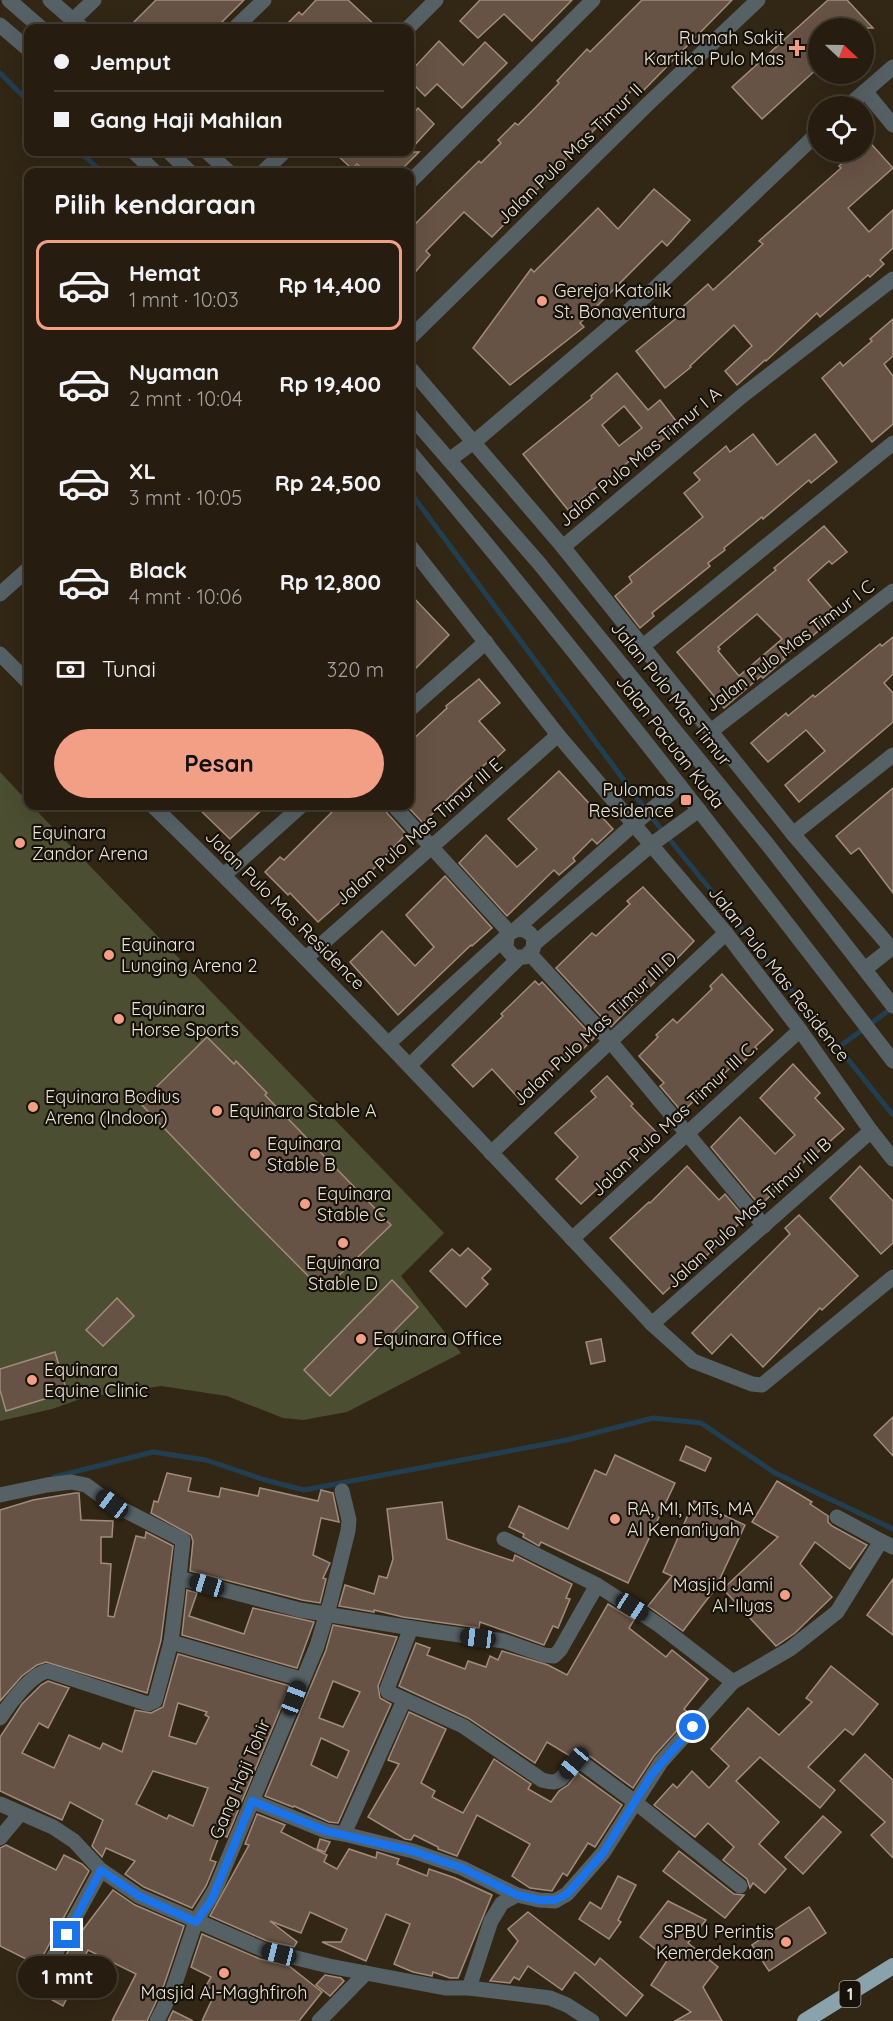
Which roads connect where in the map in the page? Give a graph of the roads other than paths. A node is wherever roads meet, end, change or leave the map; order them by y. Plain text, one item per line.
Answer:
1 (9, 0) edge
2 (50, 0) edge
3 (94, 0) edge
4 (264, 0) edge
5 (436, 0) edge
6 (593, 0) edge
7 (758, 0) edge
8 (0, 24) edge
9 (36, 24) edge
10 (77, 24) edge
11 (239, 24) edge
12 (412, 24) edge
13 (24, 45) edge
14 (893, 67) edge
15 (866, 90) junction
16 (859, 96) edge
17 (893, 125) edge
18 (808, 142) edge
19 (138, 156) edge
20 (173, 156) edge
21 (211, 156) edge
22 (280, 156) edge
23 (151, 168) edge
24 (186, 168) edge
25 (225, 168) edge
26 (267, 168) edge
27 (414, 178) edge
28 (893, 279) edge
29 (414, 334) edge
30 (414, 373) edge
31 (414, 420) edge
32 (473, 443) junction
33 (893, 443) edge
34 (414, 457) edge
35 (449, 460) junction
36 (562, 547) junction
37 (414, 551) edge
38 (24, 573) edge
39 (893, 591) edge
40 (0, 594) edge
41 (486, 642) junction
42 (643, 646) junction
43 (0, 654) edge
44 (24, 678) edge
45 (414, 705) edge
46 (711, 731) junction
47 (558, 735) junction
48 (893, 755) edge
49 (675, 790) junction
50 (157, 810) edge
51 (297, 810) edge
52 (398, 810) edge
53 (694, 813) junction
54 (638, 821) junction
55 (793, 834) junction
56 (655, 842) junction
57 (431, 847) junction
58 (224, 875) junction
59 (511, 933) junction
60 (726, 933) junction
61 (892, 948) edge
62 (528, 952) junction
63 (306, 958) junction
64 (865, 969) junction
65 (893, 1006) edge
66 (800, 1030) junction
67 (610, 1041) junction
68 (389, 1043) junction
69 (893, 1061) edge
70 (410, 1065) junction
71 (871, 1131) junction
72 (685, 1134) junction
73 (491, 1153) junction
74 (893, 1159) edge
75 (764, 1226) junction
76 (572, 1239) junction
77 (893, 1277) edge
78 (652, 1324) junction
79 (342, 1491) dead end
80 (0, 1495) edge
81 (837, 1517) dead end
82 (504, 1539) dead end
83 (887, 1544) edge
84 (180, 1578) junction
85 (597, 1585) junction
86 (327, 1615) junction
87 (411, 1628) junction
88 (171, 1642) junction
89 (301, 1679) junction
90 (733, 1682) junction
91 (404, 1700) junction
92 (0, 1718) edge
93 (252, 1801) junction
94 (635, 1802) junction
95 (0, 1804) edge
96 (20, 1814) junction
97 (344, 1834) junction
98 (0, 1838) edge
99 (101, 1870) junction
100 (740, 1886) dead end
101 (517, 1895) junction
102 (196, 1922) junction
103 (893, 1966) edge
104 (366, 1973) junction
105 (37, 1987) dead end
106 (469, 1988) junction
107 (157, 2021) edge
108 (319, 2021) edge
109 (592, 2021) edge
110 (805, 2021) edge

1 - 9 street
2 - 10 street
3 - 10 street
4 - 11 street
5 - 12 street
6 - 27 street
7 - 29 street, Jalan Pulo Mas Timur II
8 - 13 street
14 - 15 street
15 - 16 street
15 - 17 street
18 - 32 street
19 - 23 street
20 - 24 street
21 - 25 street
22 - 26 street
28 - 36 street, Jalan Pulo Mas Timur I A
30 - 32 street, Jalan Pulo Mas Timur
31 - 35 street, Jalan Pulo Mas Timur
32 - 35 street
32 - 36 street, Jalan Pulo Mas Timur
33 - 42 street
34 - 49 street, Jalan Pacuan Kuda
35 - 64 street, Jalan Pulo Mas Timur
36 - 42 street, Jalan Pulo Mas Timur
37 - 41 street, Jalan Pulo Mas Residence
38 - 40 street
39 - 46 street, Jalan Pulo Mas Timur I C
41 - 45 street
41 - 47 street, Jalan Pulo Mas Residence
42 - 46 street, Jalan Pulo Mas Timur
43 - 44 street
46 - 55 street, Jalan Pulo Mas Timur
47 - 54 street, Jalan Pulo Mas Residence
47 - 57 street, Jalan Pulo Mas Timur III E
48 - 55 street
49 - 53 street, Jalan Pacuan Kuda
49 - 54 street
50 - 58 street, Jalan Pulo Mas Residence
51 - 58 street
52 - 57 street
53 - 56 street
53 - 69 street, Jalan Pacuan Kuda
54 - 56 street, Jalan Pulo Mas Residence
54 - 59 street
55 - 61 street, Jalan Pulo Mas Timur
56 - 60 street, Jalan Pulo Mas Residence
56 - 62 street
57 - 59 street
57 - 63 street, Jalan Pulo Mas Timur III E
58 - 63 street, Jalan Pulo Mas Residence
59 - 62 street
59 - 62 street
59 - 68 street
60 - 66 street, Jalan Pulo Mas Residence
60 - 67 street, Jalan Pulo Mas Timur III D
61 - 64 street
62 - 67 street
62 - 70 street
63 - 68 street, Jalan Pulo Mas Residence
64 - 65 street, Jalan Pulo Mas Timur
66 - 71 street, Jalan Pulo Mas Residence
66 - 72 street, Jalan Pulo Mas Timur III C
67 - 72 street
67 - 73 street, Jalan Pulo Mas Timur III D
68 - 70 street, Jalan Pulo Mas Residence
70 - 73 street, Jalan Pulo Mas Residence
71 - 74 street, Jalan Pulo Mas Residence
71 - 75 street, Jalan Pulo Mas Timur III B
72 - 75 street
72 - 76 street, Jalan Pulo Mas Timur III C
73 - 76 street, Jalan Pulo Mas Residence
75 - 78 street, Jalan Pulo Mas Timur III B
76 - 78 street, Jalan Pulo Mas Residence
77 - 78 street, Jalan Pulo Mas Residence
79 - 86 street, Gang Haji Tohir
80 - 84 street
81 - 83 street
82 - 85 street
83 - 90 street
84 - 86 street
84 - 88 street
85 - 87 street
85 - 90 street
86 - 87 street
86 - 89 street, Gang Haji Tohir
87 - 91 street
88 - 89 street
88 - 92 street
89 - 93 street, Gang Haji Tohir
90 - 94 street
91 - 94 street
91 - 97 street
93 - 97 street
93 - 102 street, Gang Haji Tohir
94 - 100 street
94 - 101 street
95 - 96 street
96 - 98 street
96 - 99 street
97 - 101 street
99 - 102 street
99 - 105 street
101 - 106 street
102 - 104 street
102 - 107 street, Gang Haji Tohir
103 - 110 highway, 1
104 - 106 street
104 - 108 street
106 - 109 street

